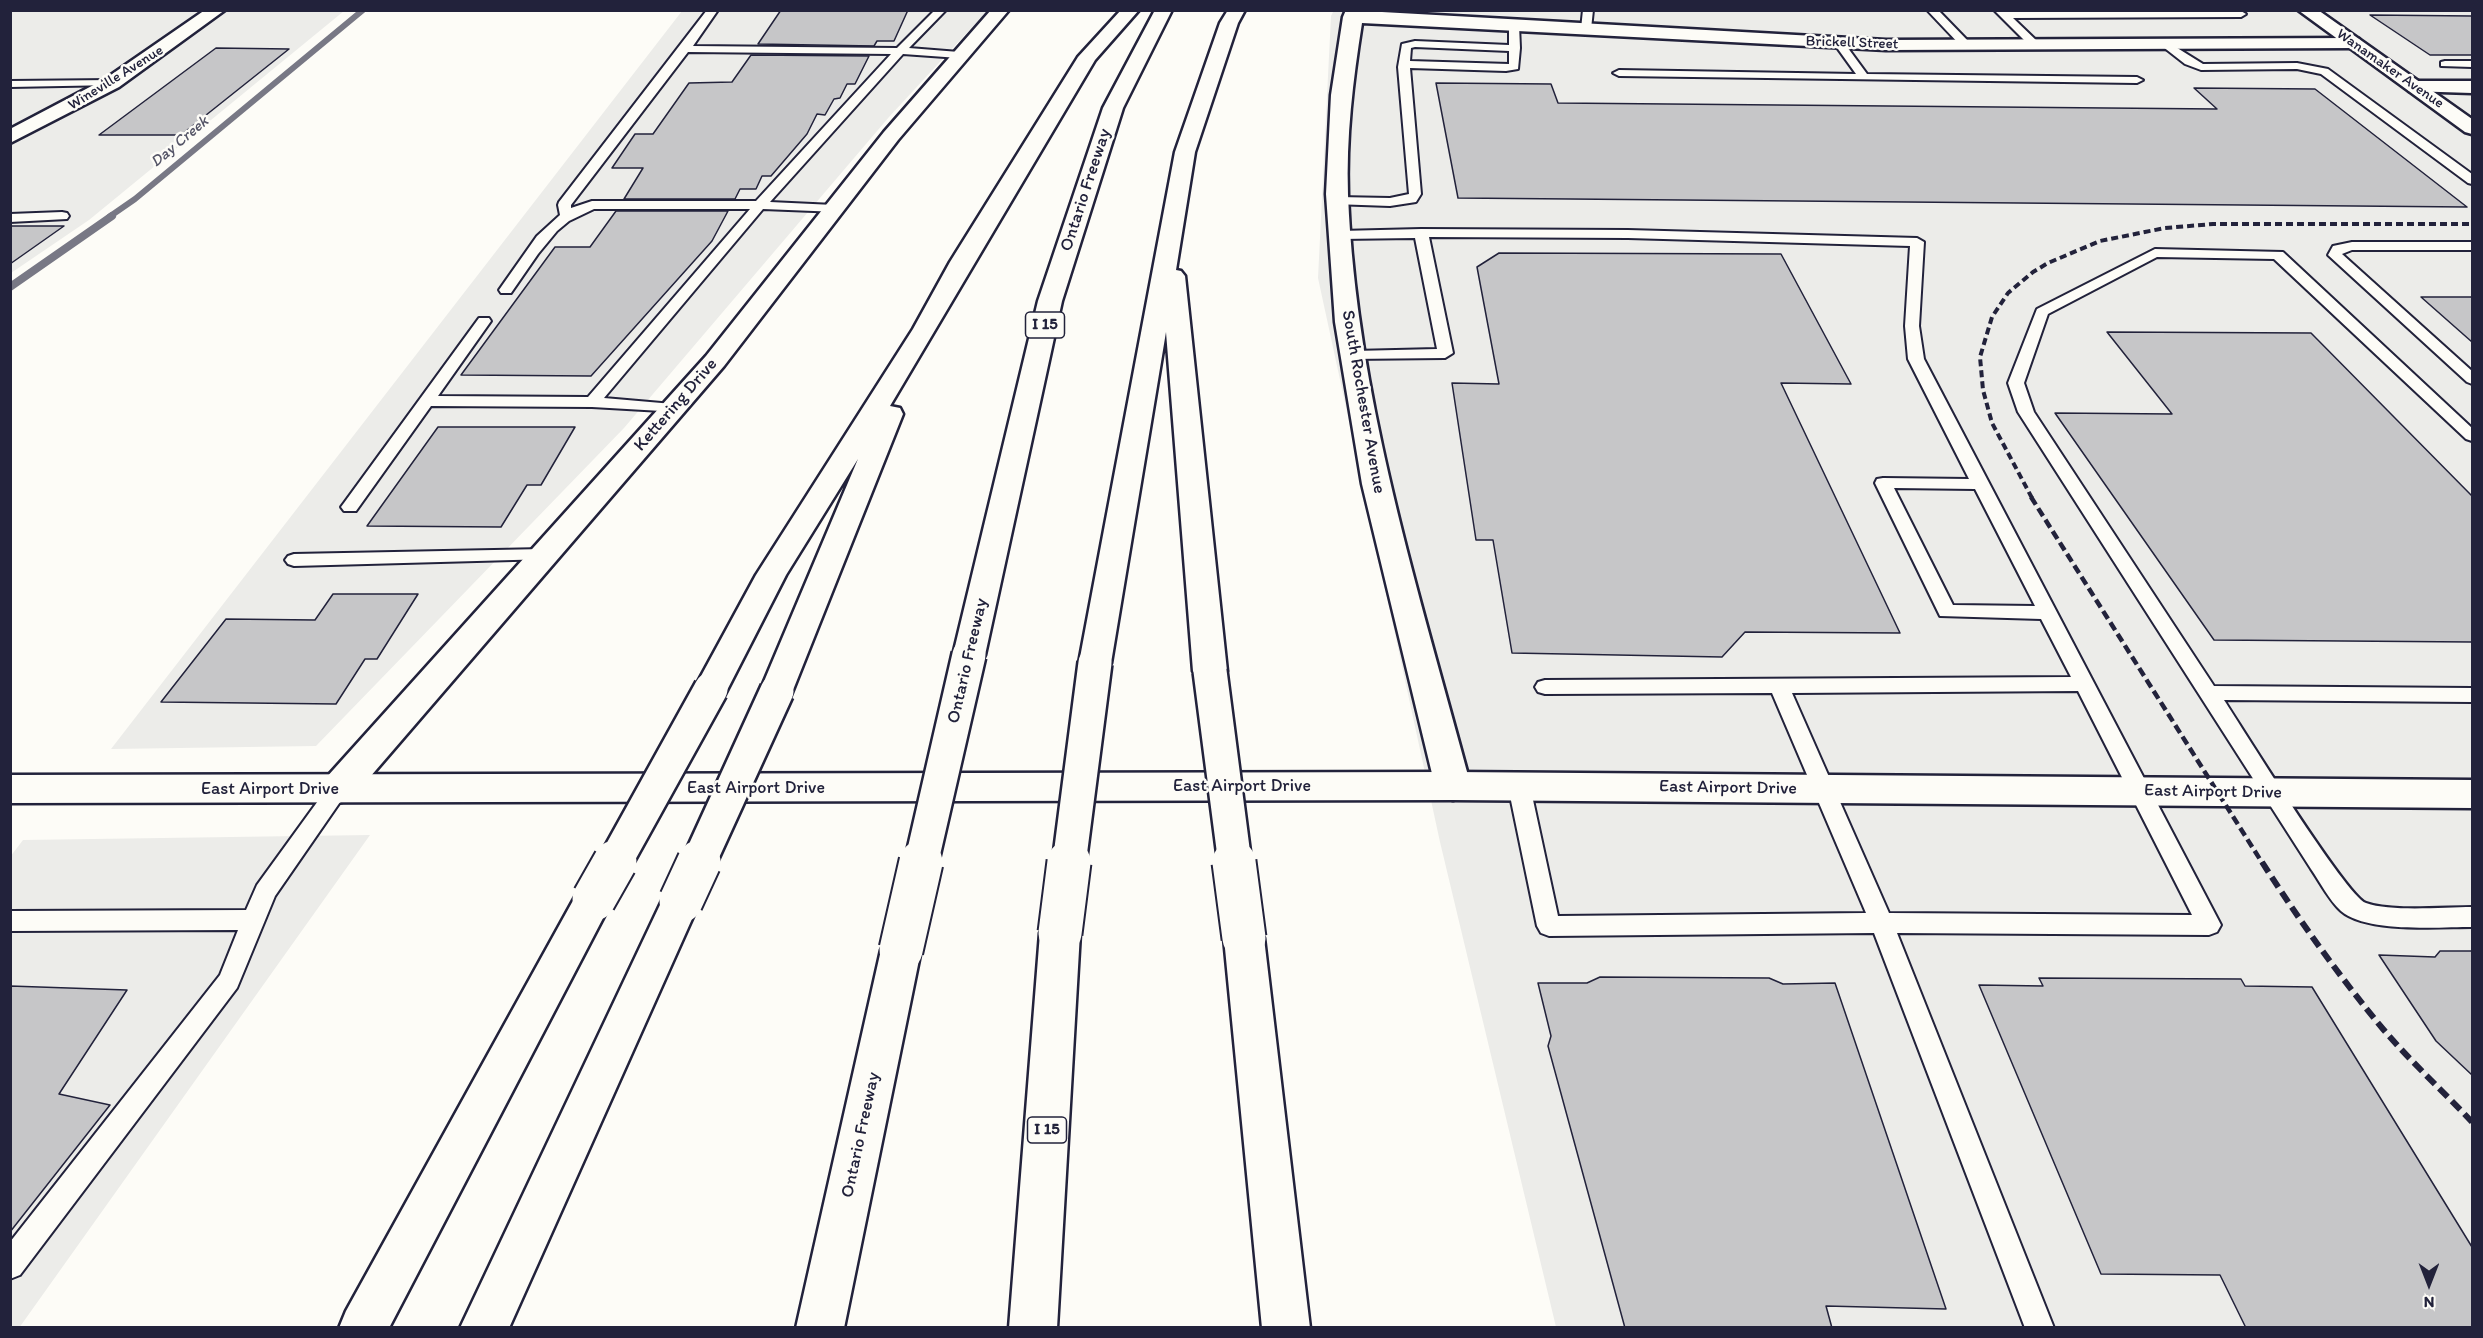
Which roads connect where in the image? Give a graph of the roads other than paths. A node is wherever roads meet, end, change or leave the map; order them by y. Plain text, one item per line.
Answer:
1 (217, 10) edge
2 (713, 10) edge
3 (941, 10) edge
4 (1001, 10) edge
5 (1131, 10) edge
6 (1164, 10) edge
7 (1237, 10) edge
8 (1588, 10) edge
9 (1932, 10) edge
10 (2306, 10) edge
11 (2001, 13) edge
12 (1353, 14) edge
13 (2241, 14) dead end
14 (1514, 25) junction
15 (1586, 29) junction
16 (1838, 42) junction
17 (2354, 43) junction
18 (2034, 44) junction
19 (2166, 44) junction
20 (1966, 45) junction
21 (1515, 48) junction
22 (685, 49) junction
23 (900, 51) junction
24 (959, 55) junction
25 (1404, 64) junction
26 (2445, 64) dead end
27 (2472, 64) edge
28 (1619, 73) dead end
29 (1864, 77) junction
30 (2137, 80) dead end
31 (112, 83) junction
32 (10, 84) edge
33 (2416, 87) junction
34 (2472, 87) edge
35 (2472, 128) edge
36 (10, 137) edge
37 (2472, 180) edge
38 (1338, 201) junction
39 (760, 205) junction
40 (834, 209) junction
41 (62, 216) dead end
42 (567, 216) junction
43 (10, 218) edge
44 (1170, 232) junction
45 (1421, 233) junction
46 (1340, 235) junction
47 (2472, 246) edge
48 (506, 290) dead end
49 (484, 321) dead end
50 (925, 329) junction
51 (1354, 356) junction
52 (2472, 380) edge
53 (427, 401) junction
54 (592, 402) junction
55 (673, 409) junction
56 (2472, 436) edge
57 (1980, 484) junction
58 (350, 507) dead end
59 (543, 555) junction
60 (294, 560) dead end
61 (2046, 613) junction
62 (2083, 684) junction
63 (1779, 686) junction
64 (1545, 687) dead end
65 (2211, 693) junction
66 (2472, 695) edge
67 (1454, 786) junction
68 (1519, 786) junction
69 (10, 789) edge
70 (338, 789) junction
71 (1822, 789) junction
72 (2138, 791) junction
73 (2274, 793) junction
74 (2472, 794) edge
75 (2472, 917) edge
76 (254, 920) junction
77 (10, 921) edge
78 (1882, 922) junction
79 (10, 1265) edge
80 (363, 1328) edge
81 (484, 1328) edge
82 (820, 1328) edge
83 (1033, 1328) edge
84 (1286, 1328) edge
85 (2040, 1328) edge

1 - 31 main road, Wineville Avenue
2 - 22 lane
3 - 23 lane
4 - 24 main road, Kettering Drive
5 - 50 main road
6 - 82 main road, Ontario Freeway / I 15, bridge
7 - 44 main road, I 15
8 - 15 lane
9 - 20 lane
10 - 17 main road, Wanamaker Avenue
11 - 13 lane
11 - 18 lane
12 - 14 main road, Brickell Street
12 - 38 main road, South Rochester Avenue
14 - 15 main road, Brickell Street
14 - 21 lane
15 - 16 main road, Brickell Street
16 - 20 main road, Brickell Street
16 - 29 lane
17 - 19 main road, Brickell Street
17 - 33 main road, Wanamaker Avenue
18 - 19 main road, Brickell Street
18 - 20 main road, Brickell Street
19 - 37 lane
21 - 25 lane
21 - 25 lane
22 - 23 lane
22 - 42 lane
23 - 24 lane
23 - 39 lane
24 - 40 main road, Kettering Drive
25 - 38 lane
26 - 27 lane
28 - 29 lane
29 - 30 lane
31 - 32 lane
31 - 36 main road, Wineville Avenue
33 - 34 main road
33 - 35 main road, Wanamaker Avenue
38 - 46 main road, South Rochester Avenue
39 - 40 lane
39 - 42 lane
39 - 54 lane
40 - 55 main road, Kettering Drive
41 - 43 lane
42 - 48 lane
44 - 83 main road, I 15, bridge
44 - 84 main road, bridge
45 - 46 lane
45 - 51 lane
45 - 57 lane
46 - 51 main road, South Rochester Avenue
47 - 52 lane
49 - 53 lane
50 - 80 main road, bridge
50 - 81 main road, bridge
51 - 67 main road, South Rochester Avenue
53 - 54 lane
53 - 58 lane
54 - 55 lane
55 - 59 main road, Kettering Drive
56 - 65 lane
57 - 61 lane
57 - 61 lane
59 - 60 lane
59 - 70 main road, Kettering Drive
61 - 62 lane
62 - 63 lane
62 - 72 lane
63 - 64 lane
63 - 71 lane
65 - 66 lane
65 - 73 lane
67 - 68 main road, East Airport Drive
67 - 70 main road, East Airport Drive
68 - 71 main road, East Airport Drive
68 - 78 lane
69 - 70 main road, East Airport Drive
70 - 76 lane
71 - 72 main road, East Airport Drive
71 - 78 lane
72 - 73 main road, East Airport Drive
72 - 78 lane
73 - 74 main road, East Airport Drive
73 - 75 lane
76 - 77 lane
76 - 79 lane
78 - 85 lane

